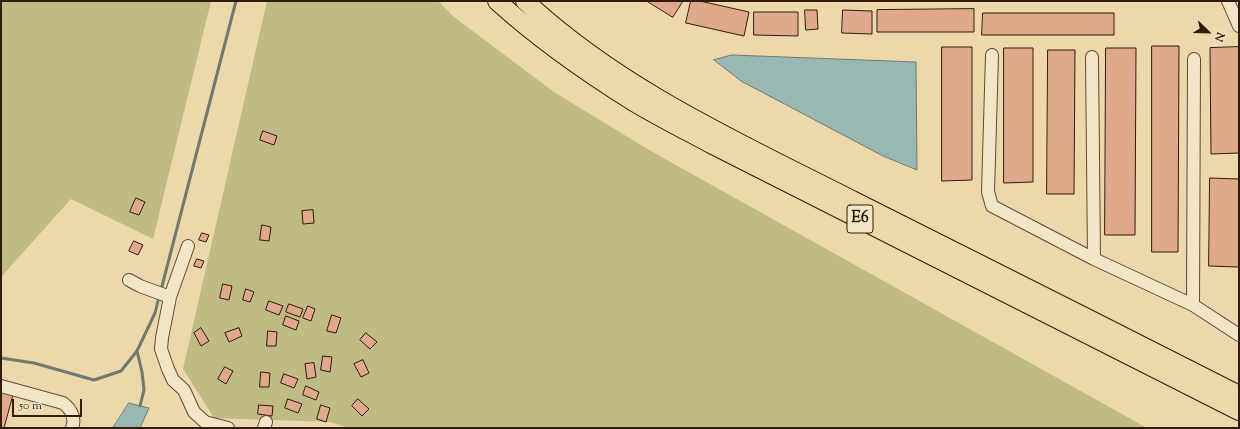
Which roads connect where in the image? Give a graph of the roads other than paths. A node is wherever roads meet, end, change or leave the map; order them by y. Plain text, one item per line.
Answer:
1 (497, 1) edge
2 (524, 1) edge
3 (1228, 1) edge
4 (1239, 26) edge
5 (992, 55) dead end
6 (1092, 57) dead end
7 (1194, 59) dead end
8 (188, 246) dead end
9 (1094, 259) junction
10 (129, 280) dead end
11 (170, 297) junction
12 (1193, 305) junction
13 (1239, 335) edge
14 (1, 386) edge
15 (1239, 395) edge
16 (1239, 411) edge
17 (72, 428) edge
18 (228, 428) edge

1 - 16 highway, E6
2 - 15 highway, E6
3 - 4 street
5 - 9 street
6 - 9 street
7 - 12 street
8 - 11 street
9 - 12 street
10 - 11 street
11 - 18 street
12 - 13 street
14 - 17 street

